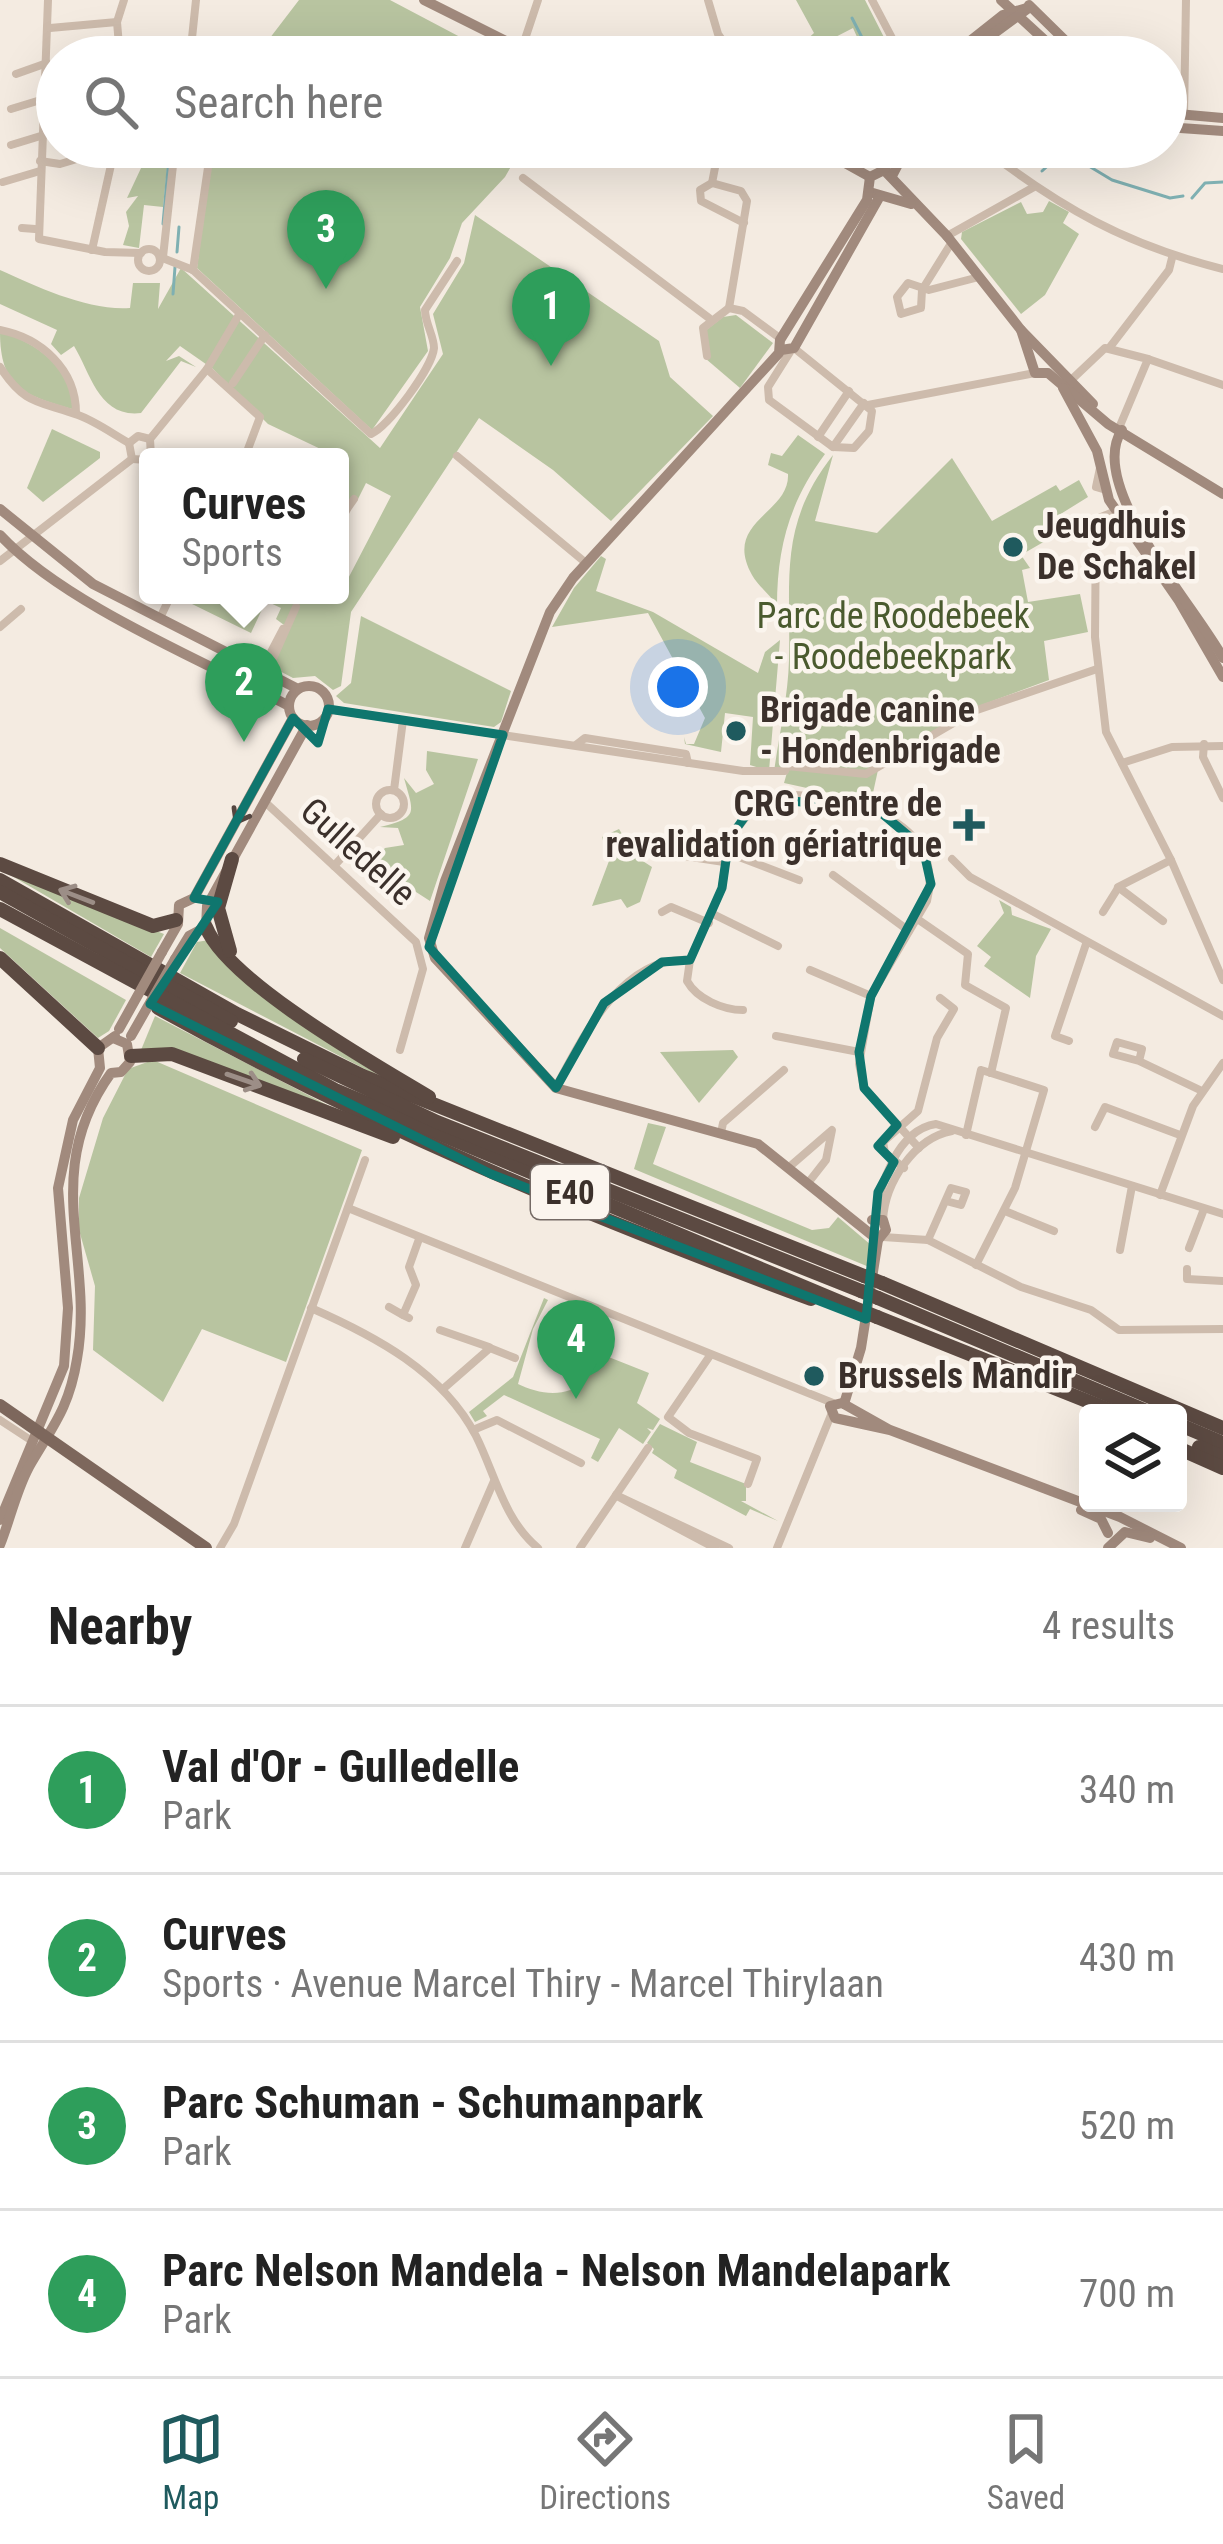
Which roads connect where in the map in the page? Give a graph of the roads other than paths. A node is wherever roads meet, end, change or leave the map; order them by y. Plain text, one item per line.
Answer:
1 (48, 0) edge
2 (124, 0) edge
3 (196, 0) edge
4 (424, 0) edge
5 (708, 0) edge
6 (872, 0) edge
7 (1001, 0) edge
8 (1186, 0) edge
9 (1043, 1) edge
10 (1027, 3) edge
11 (538, 4) edge
12 (1016, 13) junction
13 (117, 22) junction
14 (50, 28) junction
15 (49, 36) edge
16 (118, 36) edge
17 (190, 36) edge
18 (497, 36) edge
19 (533, 36) edge
20 (719, 36) edge
21 (891, 36) edge
22 (972, 36) edge
23 (988, 36) edge
24 (1041, 36) edge
25 (1061, 36) edge
26 (1184, 36) edge
27 (36, 67) edge
28 (16, 74) dead end
29 (36, 101) edge
30 (11, 109) dead end
31 (1223, 118) edge
32 (1187, 121) edge
33 (1187, 124) edge
34 (1223, 131) edge
35 (36, 137) edge
36 (11, 145) dead end
37 (36, 168) edge
38 (40, 168) edge
39 (110, 168) edge
40 (173, 168) edge
41 (208, 168) edge
42 (715, 168) edge
43 (854, 168) edge
44 (889, 168) edge
45 (894, 168) edge
46 (1009, 168) edge
47 (523, 178) dead end
48 (3, 182) dead end
49 (712, 183) junction
50 (883, 184) junction
51 (1034, 187) junction
52 (744, 223) junction
53 (22, 228) dead end
54 (35, 229) junction
55 (949, 241) junction
56 (92, 250) junction
57 (141, 253) junction
58 (162, 257) junction
59 (1172, 257) junction
60 (457, 261) dead end
61 (1223, 269) edge
62 (193, 270) junction
63 (979, 277) junction
64 (922, 290) junction
65 (729, 308) junction
66 (240, 313) junction
67 (709, 318) junction
68 (0, 330) edge
69 (265, 334) junction
70 (787, 344) junction
71 (1110, 347) junction
72 (707, 356) dead end
73 (1148, 359) junction
74 (0, 367) edge
75 (1042, 367) junction
76 (207, 369) junction
77 (233, 383) dead end
78 (1066, 385) junction
79 (1223, 385) edge
80 (849, 391) junction
81 (866, 404) junction
82 (76, 413) junction
83 (1120, 429) junction
84 (818, 437) junction
85 (150, 440) junction
86 (129, 443) junction
87 (833, 447) junction
88 (151, 448) edge
89 (248, 448) edge
90 (457, 456) dead end
91 (139, 458) edge
92 (132, 459) junction
93 (1223, 494) edge
94 (353, 499) dead end
95 (349, 503) edge
96 (0, 508) edge
97 (1120, 509) junction
98 (0, 535) edge
99 (25, 545) junction
100 (0, 562) edge
101 (586, 563) junction
102 (167, 604) edge
103 (296, 608) dead end
104 (21, 609) dead end
105 (159, 620) junction
106 (0, 627) edge
107 (283, 629) dead end
108 (1204, 632) junction
109 (1223, 658) edge
110 (264, 670) junction
111 (1097, 670) junction
112 (1223, 677) edge
113 (298, 689) junction
114 (328, 709) junction
115 (291, 712) junction
116 (403, 720) junction
117 (307, 725) junction
118 (503, 735) junction
119 (1204, 744) junction
120 (1223, 746) edge
121 (1122, 763) junction
122 (785, 772) junction
123 (394, 790) junction
124 (779, 794) junction
125 (1223, 798) edge
126 (265, 802) junction
127 (381, 814) junction
128 (678, 855) dead end
129 (725, 857) junction
130 (232, 859) junction
131 (952, 859) dead end
132 (1172, 860) junction
133 (0, 864) edge
134 (334, 866) junction
135 (833, 874) dead end
136 (0, 880) edge
137 (799, 880) dead end
138 (1118, 887) junction
139 (0, 892) edge
140 (194, 898) junction
141 (207, 906) junction
142 (0, 909) edge
143 (662, 912) dead end
144 (1103, 912) dead end
145 (711, 918) junction
146 (916, 918) junction
147 (0, 920) edge
148 (1163, 921) dead end
149 (177, 922) junction
150 (199, 930) junction
151 (909, 931) junction
152 (1085, 944) junction
153 (778, 946) dead end
154 (0, 958) edge
155 (236, 960) junction
156 (690, 960) junction
157 (810, 970) dead end
158 (1223, 980) edge
159 (871, 996) junction
160 (940, 998) dead end
161 (743, 1010) dead end
162 (1223, 1016) edge
163 (116, 1034) junction
164 (776, 1036) dead end
165 (1069, 1041) dead end
166 (130, 1045) junction
167 (98, 1048) junction
168 (400, 1050) dead end
169 (859, 1052) junction
170 (1139, 1061) dead end
171 (1223, 1063) edge
172 (784, 1070) dead end
173 (105, 1071) junction
174 (991, 1073) junction
175 (556, 1088) junction
176 (1202, 1091) junction
177 (452, 1112) junction
178 (897, 1125) junction
179 (1095, 1127) dead end
180 (953, 1131) junction
181 (721, 1133) junction
182 (966, 1135) junction
183 (1180, 1135) junction
184 (909, 1141) junction
185 (919, 1148) junction
186 (1026, 1154) junction
187 (365, 1160) dead end
188 (899, 1165) junction
189 (788, 1168) junction
190 (491, 1174) junction
191 (808, 1183) junction
192 (1132, 1186) junction
193 (1160, 1196) junction
194 (946, 1201) dead end
195 (348, 1208) junction
196 (1204, 1209) junction
197 (1005, 1210) junction
198 (1223, 1214) edge
199 (877, 1228) junction
200 (1054, 1231) dead end
201 (753, 1234) junction
202 (419, 1239) junction
203 (928, 1240) junction
204 (1189, 1248) dead end
205 (1120, 1250) dead end
206 (976, 1265) junction
207 (1186, 1269) dead end
208 (836, 1280) junction
209 (1223, 1282) edge
210 (862, 1283) junction
211 (880, 1290) junction
212 (389, 1307) dead end
213 (311, 1308) junction
214 (851, 1310) junction
215 (876, 1320) junction
216 (1223, 1329) edge
217 (440, 1330) dead end
218 (490, 1348) junction
219 (709, 1357) junction
220 (515, 1358) dead end
221 (967, 1359) junction
222 (1003, 1368) junction
223 (1091, 1384) junction
224 (443, 1389) junction
225 (1094, 1404) edge
226 (1132, 1404) edge
227 (1165, 1404) edge
228 (1167, 1404) edge
229 (0, 1405) edge
230 (1079, 1406) edge
231 (838, 1410) junction
232 (1187, 1412) edge
233 (0, 1420) edge
234 (1223, 1427) edge
235 (1187, 1428) edge
236 (473, 1430) junction
237 (34, 1436) junction
238 (50, 1441) junction
239 (1187, 1442) edge
240 (1223, 1443) edge
241 (648, 1448) dead end
242 (1187, 1452) edge
243 (1223, 1457) edge
244 (581, 1463) dead end
245 (1223, 1468) edge
246 (494, 1479) junction
247 (748, 1484) dead end
248 (616, 1495) junction
249 (503, 1500) junction
250 (484, 1502) junction
251 (6, 1505) edge
252 (2, 1523) edge
253 (1113, 1533) edge
254 (0, 1545) edge
255 (206, 1548) edge
256 (220, 1548) edge
257 (465, 1548) edge
258 (538, 1548) edge
259 (580, 1548) edge
260 (715, 1548) edge
261 (729, 1548) edge
262 (777, 1548) edge
263 (1181, 1548) edge

1 - 14 street
2 - 13 street
3 - 17 street
4 - 18 street
5 - 20 street
6 - 21 street
7 - 12 street
8 - 26 street
9 - 10 street
10 - 12 street
10 - 25 street
11 - 19 street
12 - 22 street
12 - 23 street
12 - 24 street
13 - 14 street
13 - 16 street
14 - 15 street
27 - 28 street
29 - 30 street
31 - 32 street
33 - 34 street
35 - 36 street
37 - 48 street
38 - 54 street
39 - 56 street
40 - 58 street
41 - 62 street
42 - 49 street
43 - 50 street
44 - 50 street
45 - 50 street
46 - 51 street
47 - 67 street
49 - 52 street
49 - 52 street
50 - 55 street
50 - 70 street
51 - 55 street
51 - 59 street
52 - 65 street
53 - 54 street
54 - 56 street
55 - 63 street
55 - 64 street
56 - 57 street
57 - 58 street
57 - 58 street
58 - 62 street
59 - 61 street
59 - 71 street
60 - 69 street
62 - 66 street
63 - 64 street
63 - 75 street
64 - 64 street
65 - 67 street
65 - 70 street
66 - 69 street
66 - 76 street
67 - 72 street
68 - 82 street
69 - 77 street
70 - 80 street
70 - 84 street
70 - 101 street
71 - 73 street
71 - 78 street
73 - 79 street
73 - 83 street
74 - 82 street
75 - 78 street
75 - 81 street
76 - 85 street
76 - 89 street
78 - 83 street
78 - 97 street
80 - 81 street
80 - 84 street
81 - 87 street
81 - 87 street
82 - 86 street
83 - 93 street
83 - 97 street
84 - 87 street
85 - 86 street
85 - 88 street
86 - 92 street
90 - 101 street
91 - 92 street
92 - 99 street
94 - 95 street
96 - 99 street
97 - 108 street
97 - 111 street
98 - 99 street
99 - 100 street
99 - 105 street
99 - 115 street
101 - 118 street
102 - 105 street
103 - 110 street
104 - 106 street
105 - 110 street
107 - 110 street
108 - 109 street
108 - 112 street
110 - 113 street
111 - 121 street
111 - 122 street
113 - 114 street
113 - 115 street
114 - 116 street
114 - 117 street
115 - 117 street
115 -> 140 street
116 - 118 street
116 - 123 street
117 - 126 street
118 - 122 street
118 - 175 street
119 - 120 street
119 - 121 street
119 - 125 street
121 - 132 street
122 - 124 street
123 - 127 street
123 - 127 street
124 - 129 street
124 - 146 street
126 - 130 street
126 - 134 street, Gulledelle
127 - 134 street
128 - 129 street
129 - 137 street
129 - 145 street
130 - 141 street
130 - 155 highway
131 - 152 street
132 - 138 street
132 - 158 street
149 -> 133 highway
134 - 168 street, Gulledelle
135 - 151 street
136 - 177 highway, E40
138 - 144 street
138 - 148 street
139 - 208 highway, E40
140 - 141 street
140 - 149 street
141 - 150 street
142 - 214 highway, E40
143 - 145 street
145 - 153 street
145 - 156 street
146 - 151 street
146 - 174 street
147 - 190 highway, E40
149 - 150 street
149 - 163 street, bridge
150 - 155 highway
150 - 166 street, bridge
151 - 159 street
152 - 162 street
152 - 165 street
154 - 167 highway
155 - 177 highway
156 - 161 street
156 - 175 street
157 - 159 street
159 - 169 street
160 - 178 street
163 - 166 street
163 - 167 street
164 - 169 street
166 - 173 street
166 -> 190 highway
167 - 173 street
169 - 178 street
170 - 176 street
171 - 176 street
172 - 181 street
173 - 237 street
173 - 238 street
174 - 182 street
174 - 186 street
175 - 181 street
176 - 183 street
177 - 201 highway, E40
178 - 184 street
178 - 188 street
179 - 183 street
180 - 182 street
180 - 184 street
180 - 185 street
181 - 189 street
182 - 186 street
183 - 193 street
184 - 185 street
184 - 188 street
185 - 188 street
186 - 192 street
186 - 197 street
187 - 195 street
188 - 199 street
189 - 191 street
189 - 191 street
190 - 214 highway, E40
191 - 199 street
192 - 193 street
192 - 205 street
193 - 196 street
194 - 203 street
195 - 202 street
195 - 213 street
196 - 198 street
196 - 204 street
197 - 200 street
197 - 206 street
199 - 203 street
199 - 231 street
201 - 208 highway, E40
201 - 210 highway, E40
202 - 212 street
202 - 219 street
203 - 206 street
206 - 216 street
207 - 209 street
208 - 210 highway, E40
210 - 211 highway, E40, bridge
211 - 223 highway, E40
211 - 228 highway, E40
213 - 224 street
213 - 256 street
214 - 215 highway, E40, bridge
215 - 221 highway, E40
215 - 222 highway, E40
217 - 218 street
218 - 220 street
218 - 224 street
219 - 231 street
219 - 247 street
221 - 222 highway, E40
221 - 230 highway, E40
222 - 225 highway, E40
223 - 226 highway, E40
223 - 227 highway, E40
224 - 236 street
229 - 237 main road
231 - 253 street
231 - 262 street
232 - 234 highway, E40
233 - 237 street
235 - 240 highway
236 - 244 street
236 - 246 street
237 - 238 main road
237 - 251 street
238 - 251 street
238 - 255 main road
239 - 243 highway
241 - 248 street
242 - 245 highway
246 - 249 street
246 - 250 street
248 - 259 street
248 - 260 street
248 - 261 street
249 - 250 street
249 - 258 street
250 - 257 street
251 - 252 street
252 - 254 street
253 - 263 street

